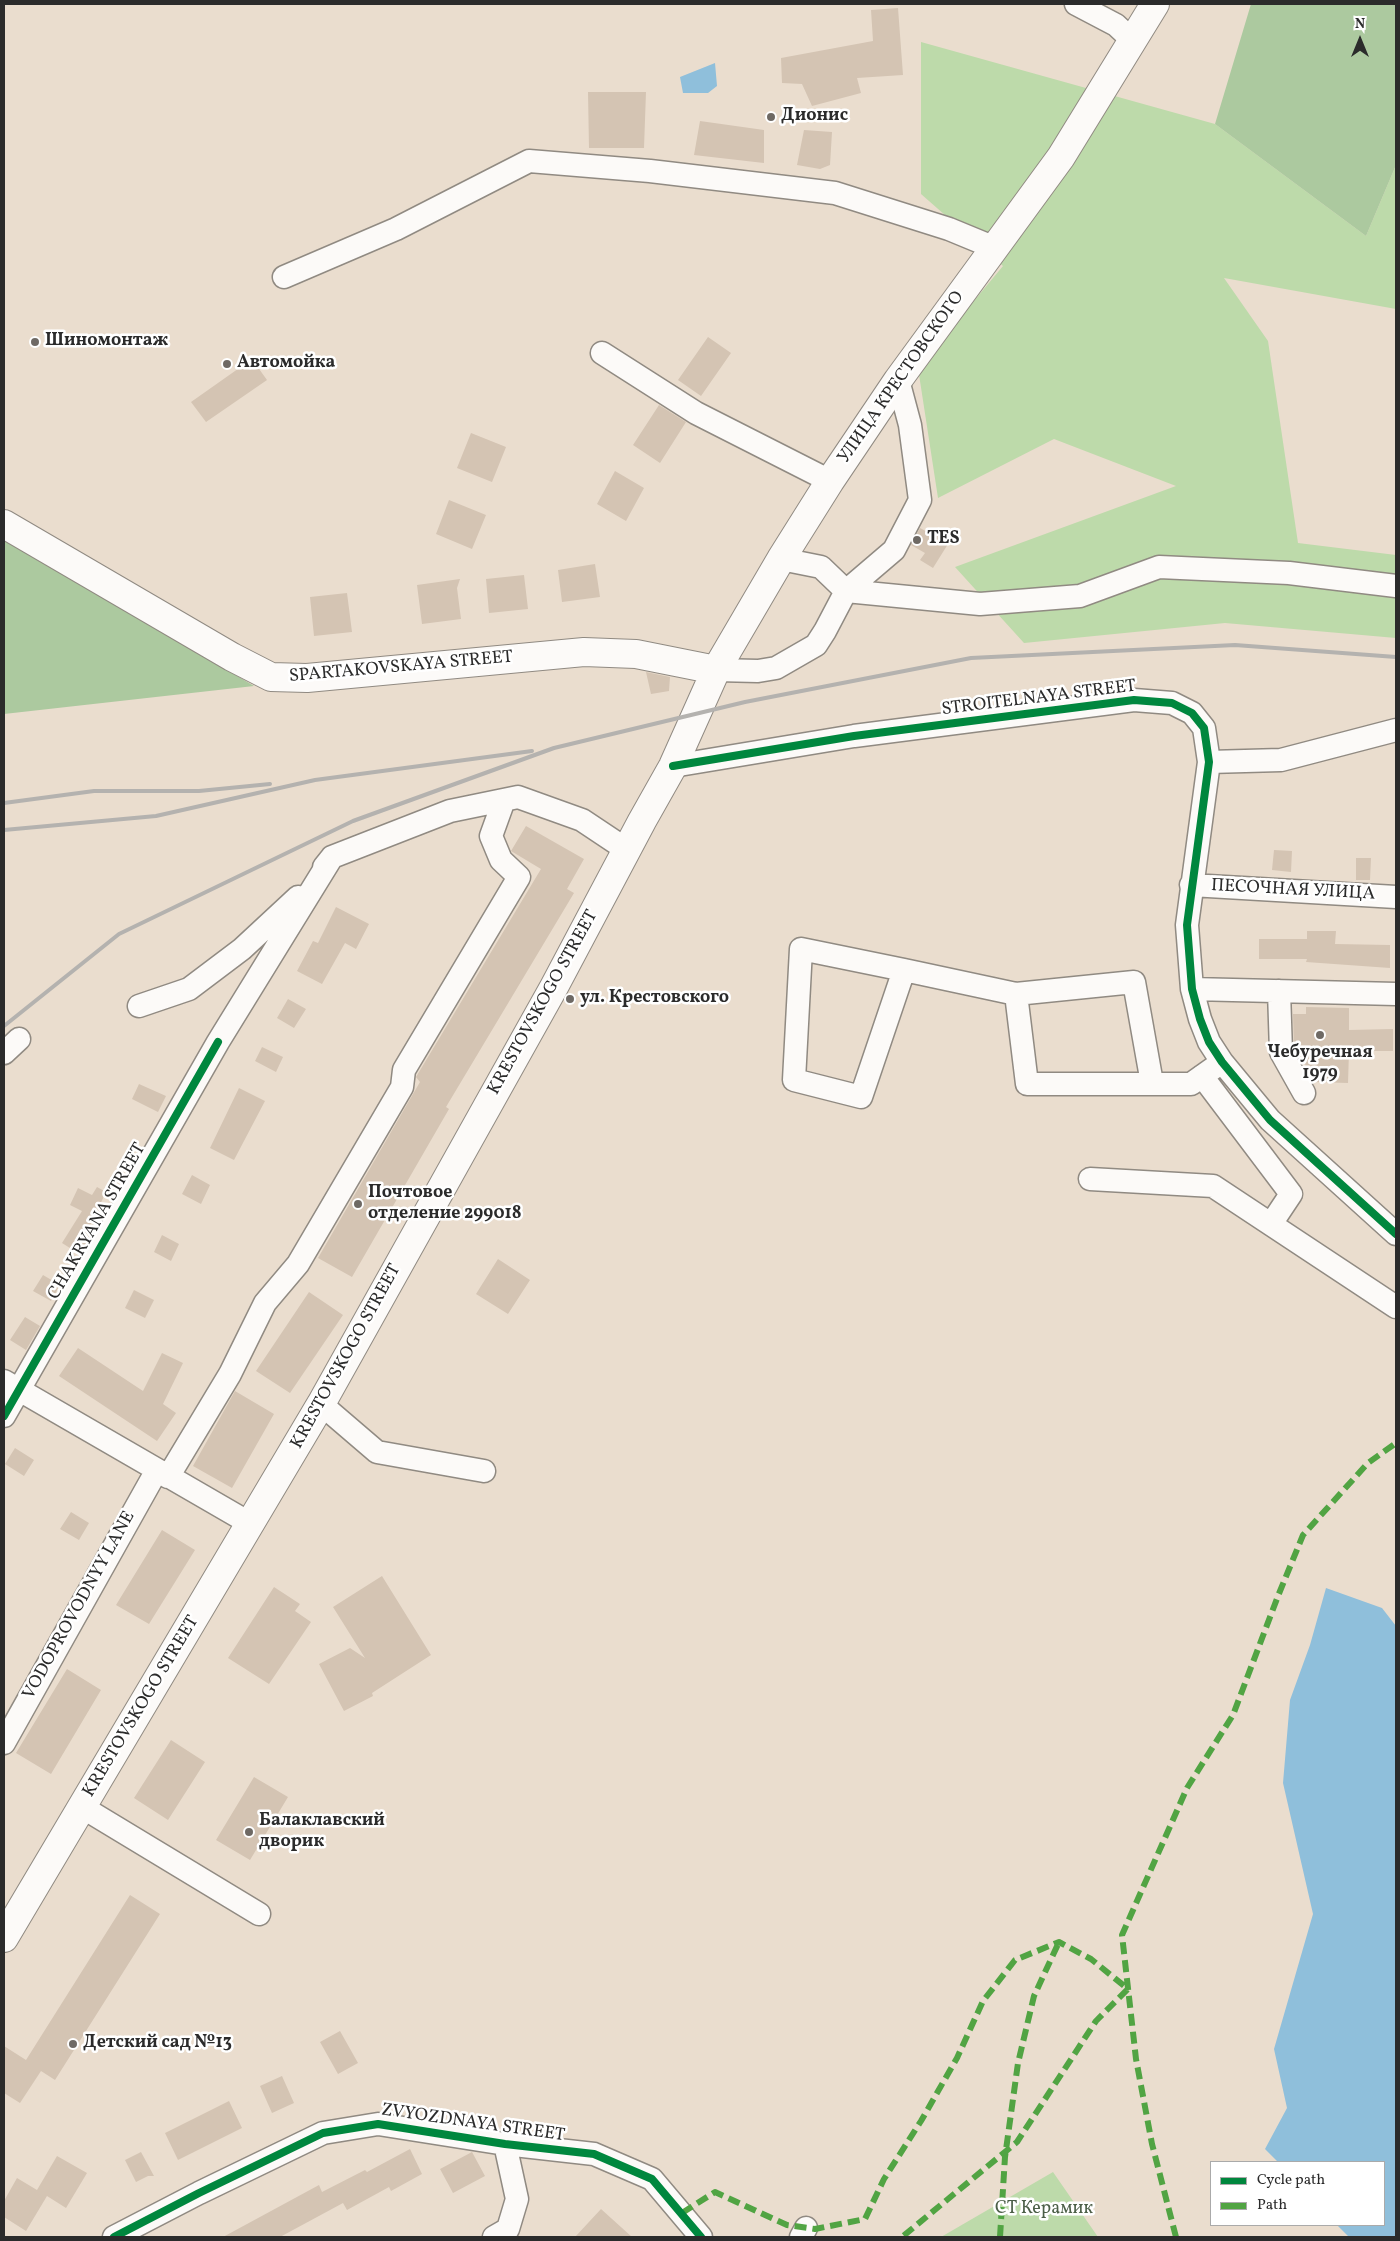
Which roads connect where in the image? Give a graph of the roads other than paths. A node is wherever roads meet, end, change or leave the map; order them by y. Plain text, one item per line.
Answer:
1 (1076, 4) edge
2 (1155, 4) edge
3 (1132, 40) junction
4 (995, 248) junction
5 (284, 277) dead end
6 (602, 353) dead end
7 (898, 380) junction
8 (830, 480) junction
9 (4, 524) edge
10 (781, 559) junction
11 (1396, 586) edge
12 (846, 591) junction
13 (716, 670) junction
14 (1396, 730) edge
15 (1209, 762) junction
16 (673, 766) junction
17 (504, 800) junction
18 (627, 850) junction
19 (332, 857) junction
20 (1191, 885) junction
21 (1396, 897) edge
22 (904, 970) junction
23 (1192, 989) junction
24 (1279, 991) junction
25 (1016, 994) junction
26 (1396, 994) edge
27 (139, 1006) dead end
28 (1222, 1062) junction
29 (1202, 1076) junction
30 (1152, 1083) junction
31 (1304, 1093) dead end
32 (1090, 1180) dead end
33 (1271, 1224) junction
34 (1396, 1234) edge
35 (1396, 1307) edge
36 (12, 1386) edge
37 (321, 1404) junction
38 (4, 1416) edge
39 (484, 1471) dead end
40 (163, 1473) junction
41 (251, 1524) junction
42 (4, 1743) edge
43 (82, 1807) junction
44 (258, 1914) dead end
45 (4, 1938) edge
46 (505, 2144) junction
47 (114, 2237) edge
48 (494, 2237) edge
49 (701, 2237) edge

1 - 3 street
2 - 3 main road, УЛИЦА КРЕСТОВСКОГО
3 - 4 main road, УЛИЦА КРЕСТОВСКОГО
4 - 5 street
4 - 7 main road, УЛИЦА КРЕСТОВСКОГО
6 - 8 street
7 - 8 main road, УЛИЦА КРЕСТОВСКОГО
7 - 12 street
8 - 10 main road, УЛИЦА КРЕСТОВСКОГО
9 - 13 main road, SPARTAKOVSKAYA STREET
10 - 12 street
10 - 13 main road, УЛИЦА КРЕСТОВСКОГО
11 - 12 street
12 - 13 street
13 - 16 main road, УЛИЦА КРЕСТОВСКОГО
14 - 15 street
15 - 16 street, STROITELNAYA STREET
15 - 20 street, STROITELNAYA STREET
16 - 18 main road, KRESTOVSKOGO STREET
17 - 18 street
17 - 19 street
17 - 40 street, VODOPROVODNYY LANE
18 - 37 main road, KRESTOVSKOGO STREET
19 - 27 street
19 - 36 street, CHAKRYANA STREET
20 - 21 street, ПЕСОЧНАЯ УЛИЦА
20 - 23 street, STROITELNAYA STREET
22 - 22 street
22 - 25 street
23 - 24 street
23 - 28 street, STROITELNAYA STREET
24 - 26 street
24 - 31 street
25 - 30 street
25 - 30 street
28 - 29 street
28 - 34 street, STROITELNAYA STREET
29 - 30 street
29 - 33 street
32 - 33 street
33 - 35 street
36 - 38 street, CHAKRYANA STREET
36 - 40 street
37 - 39 street
37 - 41 main road, KRESTOVSKOGO STREET
40 - 41 street
40 - 42 street, VODOPROVODNYY LANE
41 - 43 main road, KRESTOVSKOGO STREET
43 - 44 street
43 - 45 main road, KRESTOVSKOGO STREET
46 - 47 street, ZVYOZDNAYA STREET
46 - 48 street
46 - 49 street, ZVYOZDNAYA STREET

